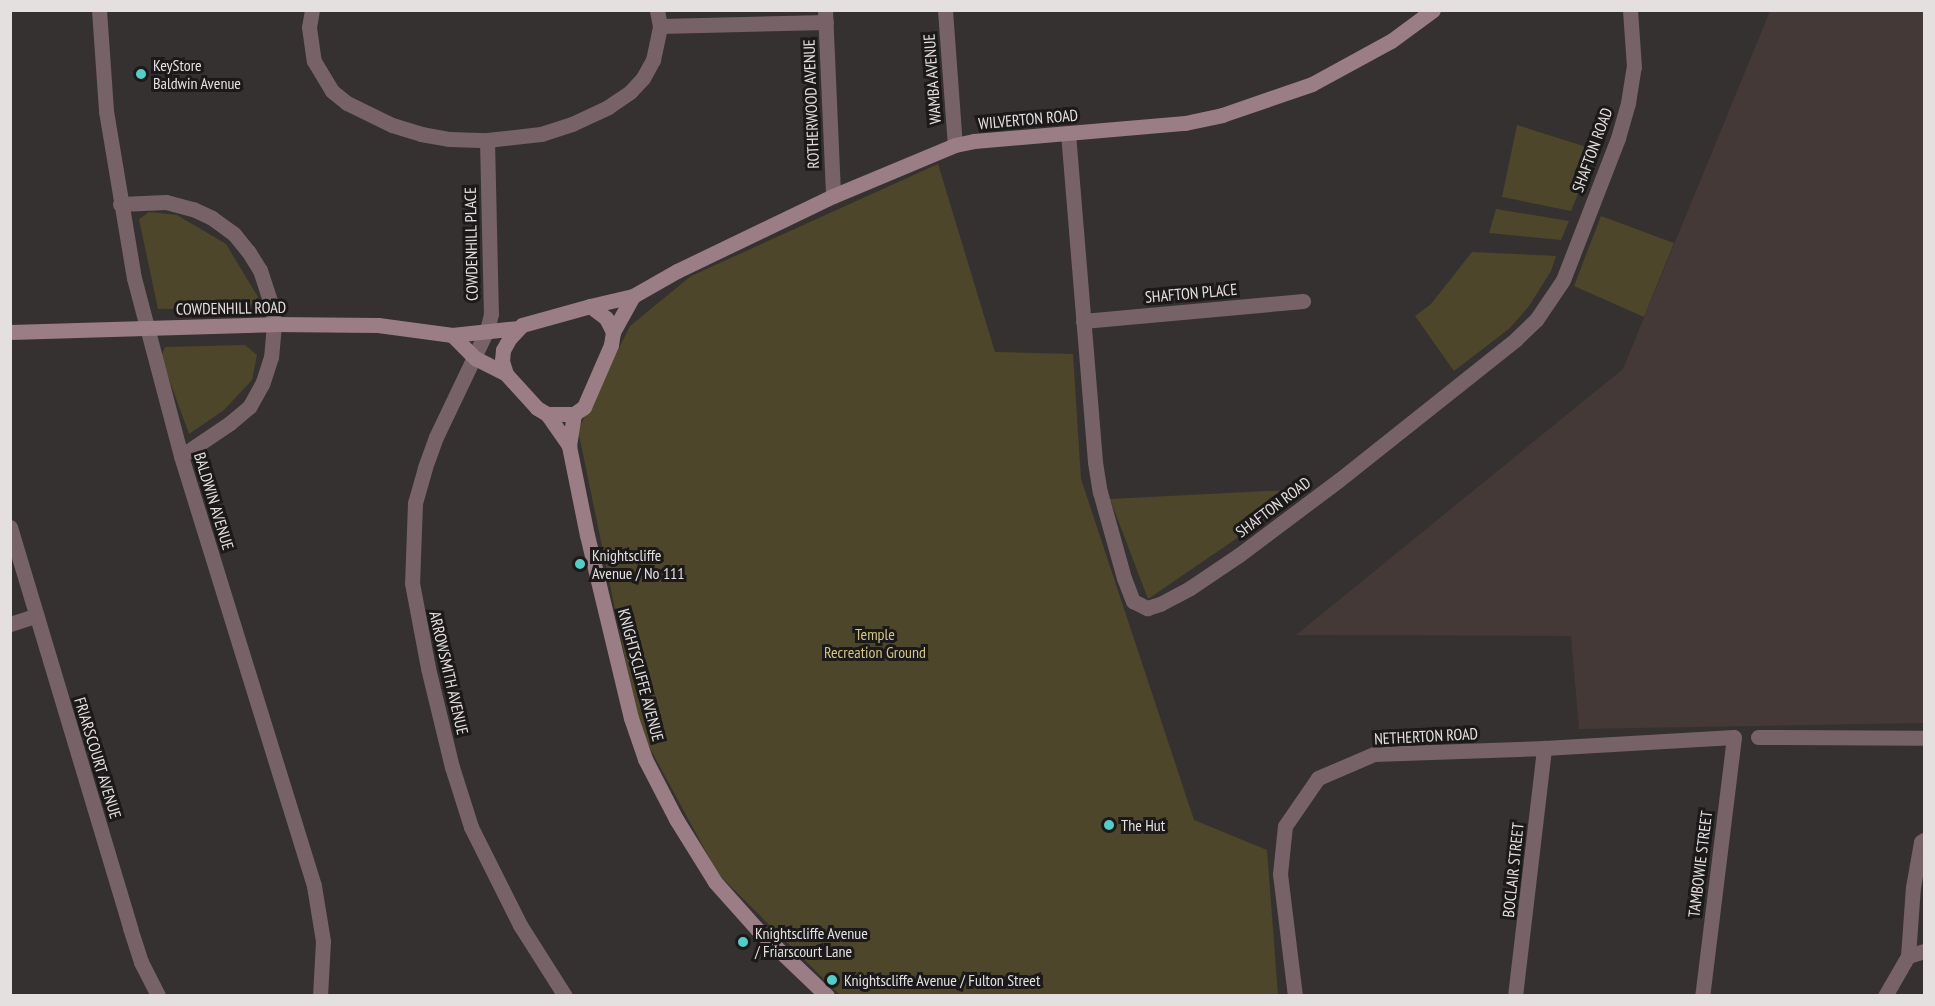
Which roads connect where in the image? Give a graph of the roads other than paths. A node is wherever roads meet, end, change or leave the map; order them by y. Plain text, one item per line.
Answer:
1 (99, 10) edge
2 (312, 10) edge
3 (657, 10) edge
4 (945, 10) edge
5 (1433, 10) edge
6 (1630, 10) edge
7 (826, 16) edge
8 (660, 26) junction
9 (1068, 133) junction
10 (487, 140) junction
11 (955, 145) junction
12 (833, 196) junction
13 (120, 204) junction
14 (633, 296) junction
15 (1303, 302) dead end
16 (590, 306) junction
17 (1083, 321) junction
18 (274, 324) junction
19 (147, 327) junction
20 (517, 328) junction
21 (10, 332) edge
22 (613, 332) junction
23 (452, 335) junction
24 (481, 344) junction
25 (506, 374) junction
26 (547, 414) junction
27 (574, 414) junction
28 (569, 446) junction
29 (181, 456) junction
30 (10, 527) edge
31 (37, 615) junction
32 (10, 624) edge
33 (1734, 737) joint
34 (1758, 737) dead end
35 (1924, 738) edge
36 (1544, 748) junction
37 (1924, 840) edge
38 (1924, 951) edge
39 (1908, 956) junction
40 (158, 996) edge
41 (320, 996) edge
42 (565, 996) edge
43 (827, 996) edge
44 (1295, 996) edge
45 (1515, 996) edge
46 (1702, 996) edge
47 (1885, 996) edge

1 - 13 street, BALDWIN AVENUE
2 - 10 street
3 - 8 street
4 - 11 street, WAMBA AVENUE
5 - 9 street, WILVERTON ROAD
6 - 17 street, SHAFTON ROAD
7 - 8 street
7 - 12 street, ROTHERWOOD AVENUE
8 - 10 street
9 - 11 street, WILVERTON ROAD
9 - 17 street, SHAFTON ROAD
10 - 24 street, COWDENHILL PLACE
11 - 12 street, WILVERTON ROAD
12 - 14 street, WILVERTON ROAD
13 - 18 street
13 - 19 street, BALDWIN AVENUE
14 - 16 street, WILVERTON ROAD
14 - 22 street
15 - 17 street, SHAFTON PLACE
16 - 20 street
16 - 22 street
18 - 19 street, COWDENHILL ROAD
18 - 23 street, COWDENHILL ROAD
18 - 29 street
19 - 21 street, COWDENHILL ROAD
19 - 29 street, BALDWIN AVENUE
20 - 24 street, COWDENHILL ROAD
20 - 25 street
22 - 27 street
23 - 24 street
23 - 24 street, COWDENHILL ROAD
24 - 25 street
24 - 42 street, ARROWSMITH AVENUE
25 - 26 street
26 - 27 street
26 - 28 street, KNIGHTSCLIFFE AVENUE
27 - 28 street, KNIGHTSCLIFFE AVENUE
28 - 43 street, KNIGHTSCLIFFE AVENUE
29 - 41 street, BALDWIN AVENUE
30 - 31 street, FRIARSCOURT AVENUE
31 - 32 street
31 - 40 street, FRIARSCOURT AVENUE
33 - 36 street, NETHERTON ROAD
33 - 46 street, TAMBOWIE STREET
34 - 35 street
36 - 44 street, NETHERTON ROAD
36 - 45 street, BOCLAIR STREET
37 - 39 street
38 - 39 street
39 - 47 street

